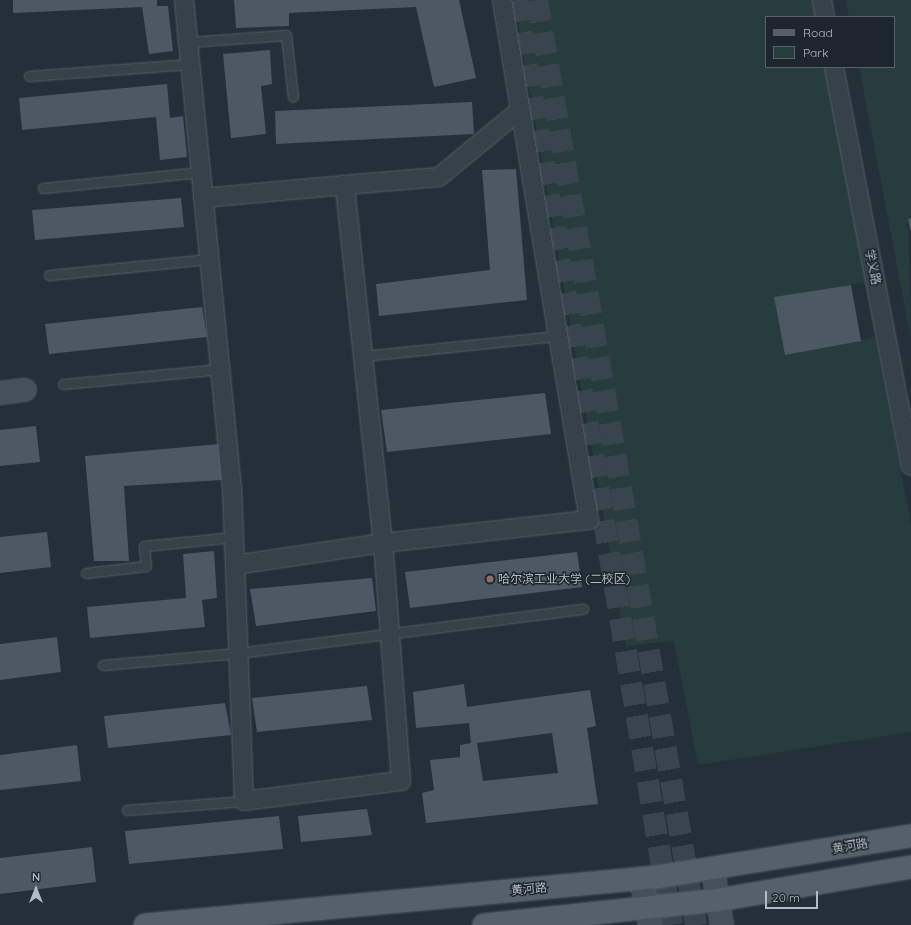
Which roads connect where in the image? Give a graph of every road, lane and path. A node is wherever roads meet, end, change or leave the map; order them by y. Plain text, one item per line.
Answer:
1 (184, 0) edge
2 (502, 0) edge
3 (822, 0) edge
4 (825, 16) edge
5 (188, 42) junction
6 (190, 64) junction
7 (834, 68) edge
8 (29, 76) dead end
9 (293, 97) dead end
10 (520, 110) junction
11 (201, 172) junction
12 (345, 185) junction
13 (43, 188) dead end
14 (203, 198) junction
15 (209, 259) junction
16 (49, 275) dead end
17 (558, 336) junction
18 (363, 356) junction
19 (220, 369) junction
20 (63, 384) dead end
21 (26, 390) dead end
22 (0, 393) edge
23 (911, 466) edge
24 (234, 537) junction
25 (383, 543) junction
26 (235, 565) junction
27 (86, 573) dead end
28 (583, 609) dead end
29 (390, 632) junction
30 (238, 653) junction
31 (103, 665) dead end
32 (244, 801) junction
33 (127, 810) dead end
34 (911, 836) edge
35 (911, 867) edge
36 (713, 870) junction
37 (641, 878) junction
38 (718, 900) junction
39 (649, 917) edge
40 (585, 920) edge
41 (145, 925) edge
42 (484, 925) edge
43 (722, 925) edge

1 - 5 street
2 - 10 street
3 - 4 street
5 - 6 street
5 - 9 lane
6 - 8 lane
6 - 11 street
7 - 23 street, 学义路
10 - 12 street
10 - 17 street
11 - 13 lane
11 - 14 street
12 - 14 street
12 - 18 street
14 - 15 street
15 - 16 lane
15 - 19 street
17 - 18 lane
17 - 25 street
18 - 25 street
19 - 20 lane
19 - 24 street
21 - 22 main road
24 - 26 street
24 - 27 lane
25 - 26 street
25 - 29 street
26 - 30 street
28 - 29 lane
29 - 30 lane
29 - 32 street
30 - 31 lane
30 - 32 street
32 - 33 lane
34 - 36 main road, 黄河路
35 - 38 main road
36 - 37 main road, 黄河路
36 - 38 main road
37 - 39 main road
37 - 41 main road, 黄河路
38 - 39 main road
38 - 43 main road
39 - 40 main road
40 - 42 main road

